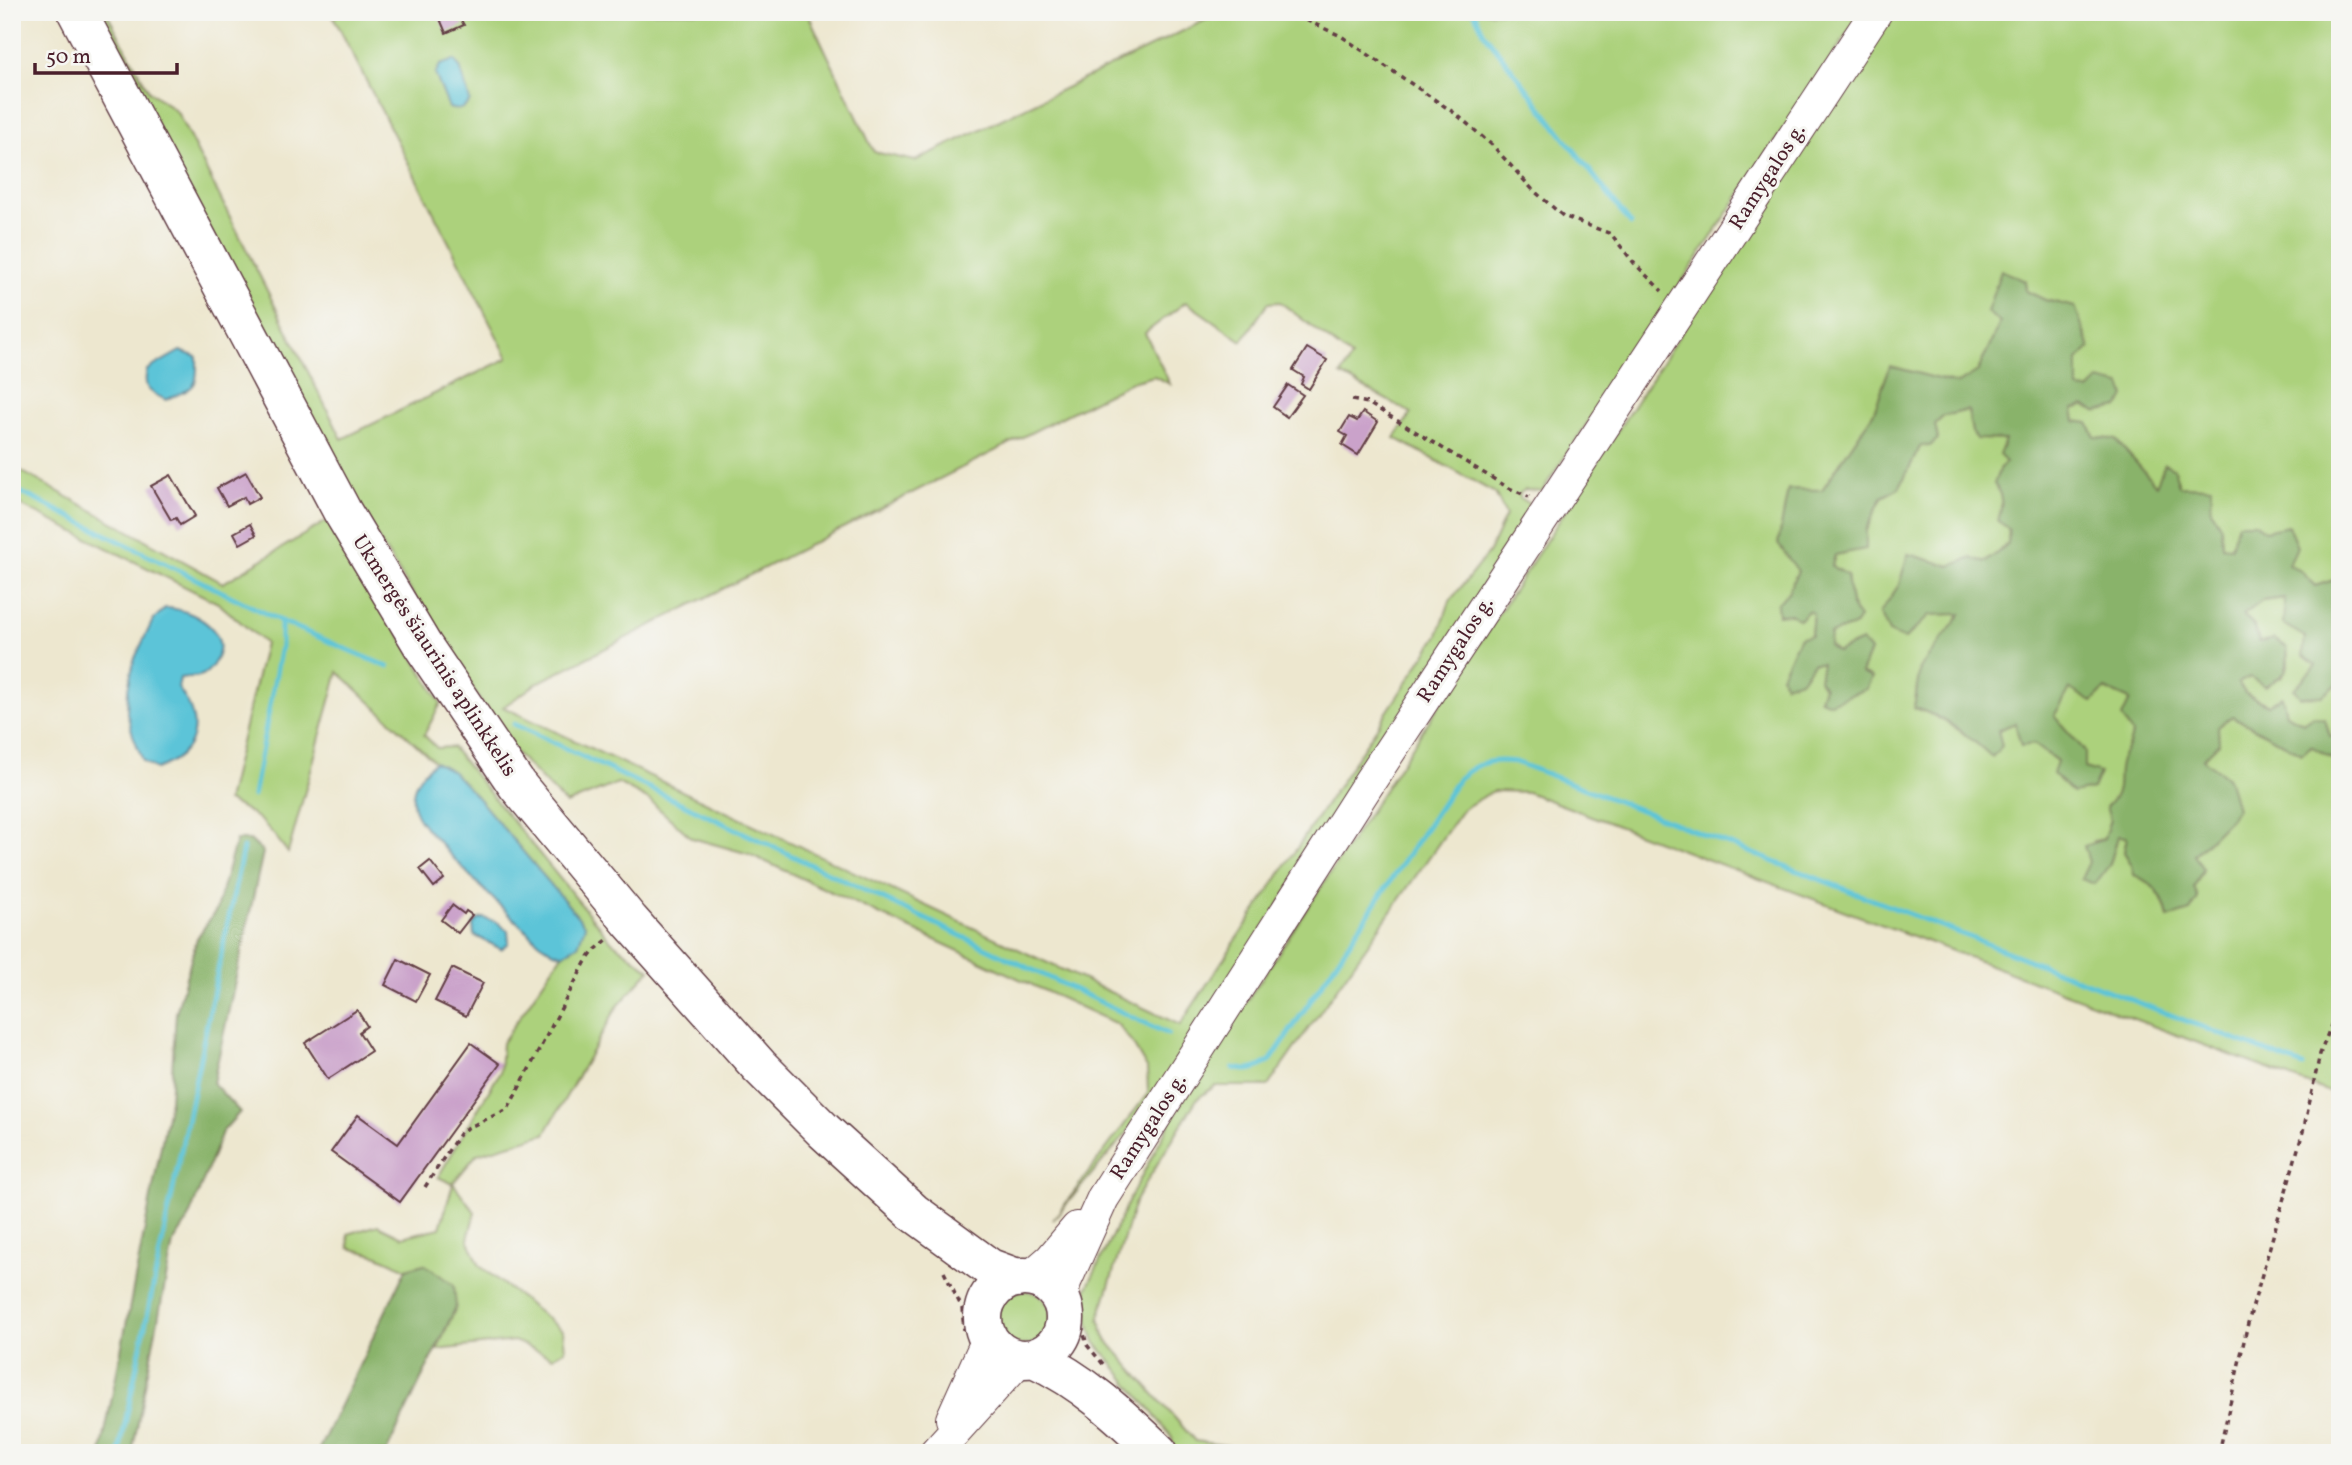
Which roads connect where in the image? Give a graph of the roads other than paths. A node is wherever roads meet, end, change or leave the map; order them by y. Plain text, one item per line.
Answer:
1 (77, 12) edge
2 (1876, 12) edge
3 (1103, 1198) junction
4 (914, 1212) junction
5 (1023, 1278) junction
6 (1068, 1312) junction
7 (979, 1326) junction
8 (1027, 1359) junction
9 (1116, 1411) junction
10 (937, 1449) edge
11 (1160, 1453) edge

1 - 4 highway, Ukmergės šiaurinis aplinkkelis
2 - 3 main road, Ramygalos g.
3 - 5 main road
3 - 6 main road, Ramygalos g.
4 - 5 highway, Ukmergės šiaurinis aplinkkelis
4 - 7 highway, Ukmergės šiaurinis aplinkkelis
5 - 6 highway
5 - 7 highway
6 - 8 highway
6 - 9 highway
7 - 8 highway
7 - 10 main road
8 - 9 highway
8 - 10 main road
9 - 11 highway

